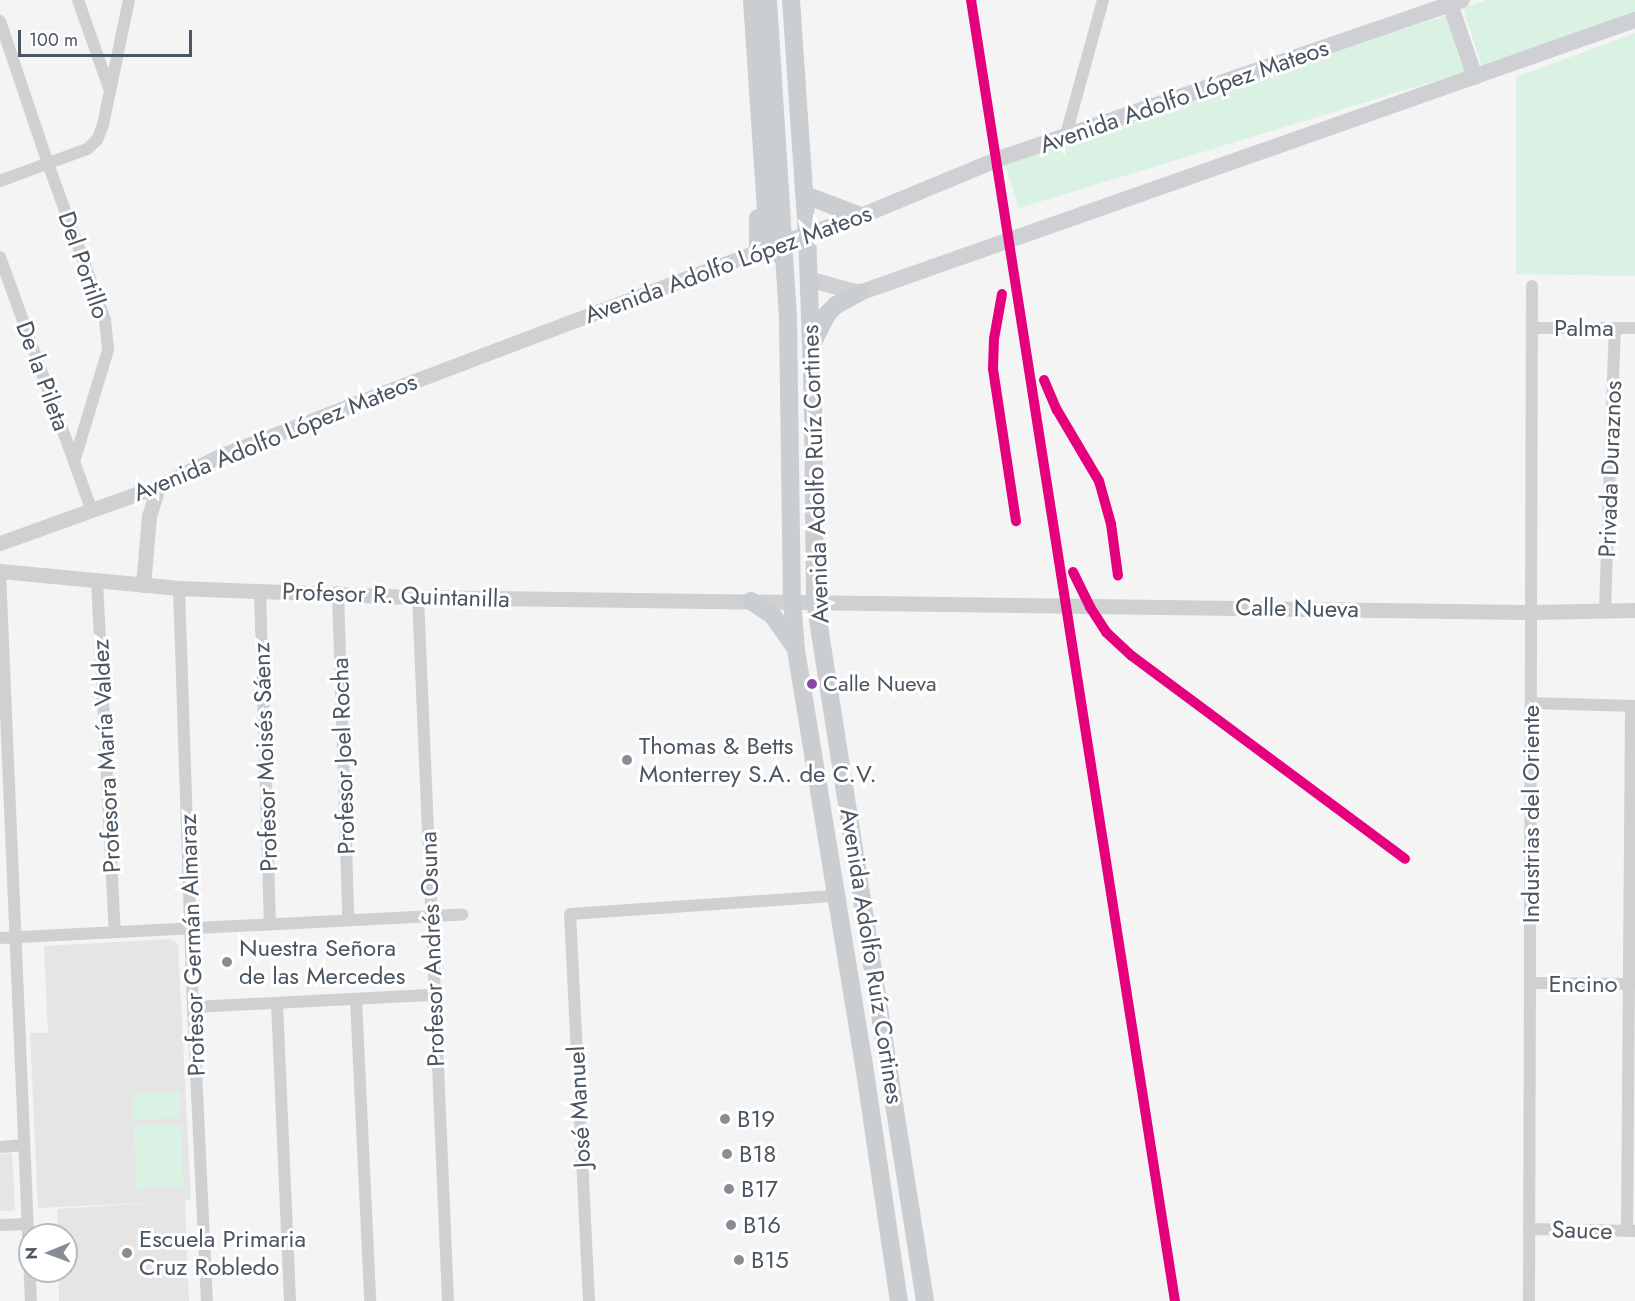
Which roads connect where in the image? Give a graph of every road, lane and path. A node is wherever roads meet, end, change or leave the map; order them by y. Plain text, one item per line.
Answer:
1 (78, 0) edge
2 (129, 0) edge
3 (752, 0) edge
4 (768, 0) edge
5 (791, 0) edge
6 (1103, 0) edge
7 (1450, 2) edge
8 (1635, 20) edge
9 (0, 21) edge
10 (1475, 77) junction
11 (110, 89) junction
12 (1065, 138) junction
13 (48, 164) junction
14 (0, 181) edge
15 (806, 195) junction
16 (861, 216) junction
17 (807, 232) junction
18 (775, 249) junction
19 (0, 257) edge
20 (808, 279) junction
21 (1532, 286) dead end
22 (859, 293) junction
23 (1533, 328) junction
24 (1615, 328) junction
25 (1635, 328) edge
26 (811, 346) junction
27 (74, 462) junction
28 (158, 486) junction
29 (92, 511) junction
30 (0, 543) edge
31 (0, 571) edge
32 (97, 580) junction
33 (144, 585) junction
34 (179, 588) junction
35 (1, 591) edge
36 (260, 591) junction
37 (338, 592) junction
38 (418, 597) junction
39 (751, 601) junction
40 (792, 601) junction
41 (815, 601) junction
42 (1605, 610) junction
43 (1635, 610) edge
44 (1532, 612) junction
45 (796, 650) junction
46 (1532, 703) junction
47 (1633, 706) edge
48 (836, 896) junction
49 (462, 915) dead end
50 (430, 917) junction
51 (348, 919) junction
52 (270, 923) junction
53 (191, 928) junction
54 (115, 932) junction
55 (14, 937) junction
56 (0, 938) edge
57 (1531, 983) junction
58 (1632, 984) edge
59 (434, 995) junction
60 (356, 999) junction
61 (277, 1003) junction
62 (193, 1007) junction
63 (24, 1145) junction
64 (0, 1146) edge
65 (27, 1223) edge
66 (18, 1225) edge
67 (0, 1226) edge
68 (1529, 1228) junction
69 (1631, 1231) edge
70 (30, 1283) edge
71 (31, 1301) edge
72 (207, 1301) edge
73 (290, 1301) edge
74 (370, 1301) edge
75 (448, 1301) edge
76 (589, 1301) edge
77 (898, 1301) edge
78 (925, 1301) edge
79 (1529, 1301) edge

1 - 11 street
2 - 11 street
3 - 18 main road, Avenida Adolfo Ruíz Cortines
4 - 18 main road, Avenida Adolfo Ruíz Cortines
5 - 15 main road, Avenida Adolfo Ruíz Cortines
6 - 12 street
7 - 10 main road
7 - 12 main road, Avenida Adolfo López Mateos
8 - 10 main road
9 - 13 street, Del Portillo
10 - 22 main road
11 - 13 street
12 - 16 main road, Avenida Adolfo López Mateos
13 - 14 street
13 - 27 street, Del Portillo
15 - 16 main road
15 - 17 main road, Avenida Adolfo Ruíz Cortines
16 - 17 main road, Avenida Adolfo López Mateos
17 - 18 main road, Avenida Adolfo López Mateos
17 - 20 main road, Avenida Adolfo Ruíz Cortines
18 - 20 main road
18 - 28 street, Avenida Adolfo López Mateos
18 - 40 main road, Avenida Adolfo Ruíz Cortines
19 - 27 street, De la Pileta
20 - 22 main road, Avenida Adolfo López Mateos
20 - 26 main road, Avenida Adolfo Ruíz Cortines
21 - 23 street, Industrias del Oriente
22 - 26 main road
23 - 24 street, Palma
23 - 44 street, Industrias del Oriente
24 - 25 street, Palma
24 - 42 street, Privada Duraznos
26 - 41 main road, Avenida Adolfo Ruíz Cortines
27 - 29 street
28 - 29 street, Avenida Adolfo López Mateos
28 - 33 street
29 - 30 street, Avenida Adolfo López Mateos
31 - 32 street, Profesor R. Quintanilla
31 - 35 street
32 - 33 street, Profesor R. Quintanilla
32 - 54 street, Profesora María Valdez
33 - 34 street, Profesor R. Quintanilla
34 - 36 street, Profesor R. Quintanilla
34 - 53 street, Profesor Germán Almaraz
35 - 55 street
36 - 37 street, Profesor R. Quintanilla
36 - 52 street, Profesor Moisés Sáenz
37 - 38 street, Profesor R. Quintanilla
37 - 51 street, Profesor Joel Rocha
38 - 39 street, Profesor R. Quintanilla
38 - 50 street, Profesor Andrés Osuna
39 - 40 street, Profesor R. Quintanilla
39 - 45 main road
40 - 41 street, Calle Nueva
40 - 45 main road, Avenida Adolfo Ruíz Cortines
41 - 44 street, Calle Nueva
41 - 78 main road, Avenida Adolfo Ruíz Cortines
42 - 43 street, Calle Nueva
42 - 44 street, Calle Nueva
44 - 46 street, Industrias del Oriente
45 - 48 main road, Avenida Adolfo Ruíz Cortines
46 - 47 street
46 - 57 street, Industrias del Oriente
47 - 58 street
48 - 76 street, José Manuel
48 - 77 main road, Avenida Adolfo Ruíz Cortines
49 - 50 street
50 - 51 street
50 - 59 street, Profesor Andrés Osuna
51 - 52 street
52 - 53 street
53 - 54 street
53 - 62 street, Profesor Germán Almaraz
54 - 55 street
55 - 56 street
55 - 63 street
57 - 58 street, Encino
57 - 68 street, Industrias del Oriente
58 - 69 street
59 - 60 street
59 - 75 street, Profesor Andrés Osuna
60 - 61 street
60 - 74 street
61 - 62 street
61 - 73 street
62 - 72 street, Profesor Germán Almaraz
63 - 64 street
63 - 65 street
66 - 67 street
68 - 69 street, Sauce
68 - 79 street, Industrias del Oriente
70 - 71 street

